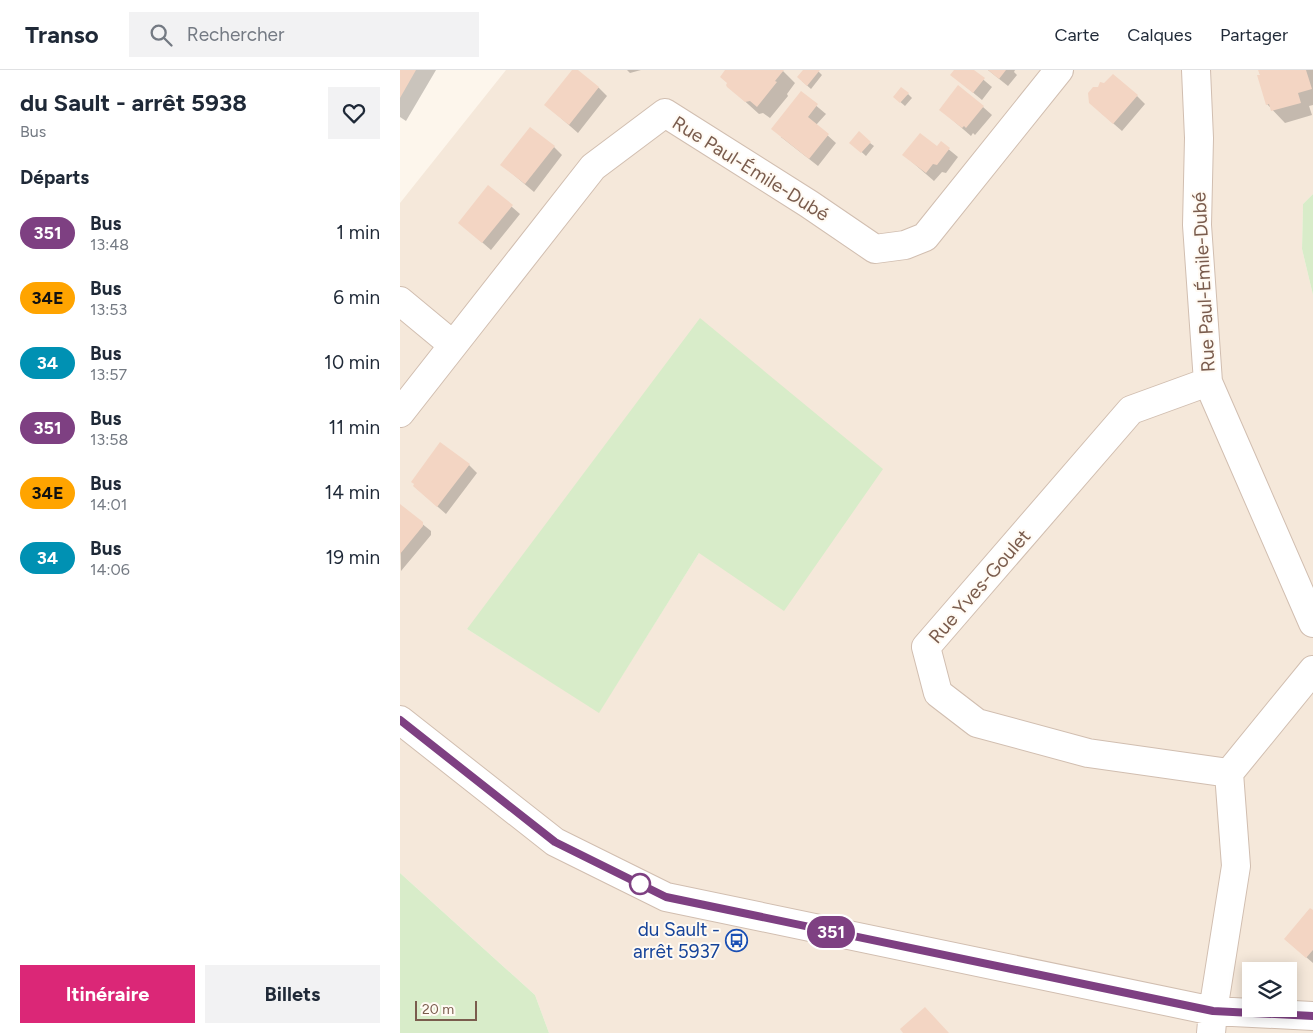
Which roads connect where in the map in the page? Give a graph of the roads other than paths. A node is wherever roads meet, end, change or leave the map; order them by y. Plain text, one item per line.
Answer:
1 (1059, 70) edge
2 (1196, 70) edge
3 (400, 301) edge
4 (453, 345) junction
5 (1208, 382) junction
6 (400, 413) edge
7 (1313, 623) edge
8 (1313, 670) edge
9 (400, 720) edge
10 (1229, 773) junction
11 (1313, 1016) edge
12 (1212, 1022) edge

1 - 4 street, Rue Paul-Émile-Dubé
2 - 5 street, Rue Paul-Émile-Dubé
3 - 4 street
4 - 6 street, Rue Paul-Émile-Dubé
5 - 7 street, Rue Paul-Émile-Dubé
5 - 10 street, Rue Yves-Goulet
8 - 10 street
9 - 12 street
10 - 12 street
11 - 12 street

